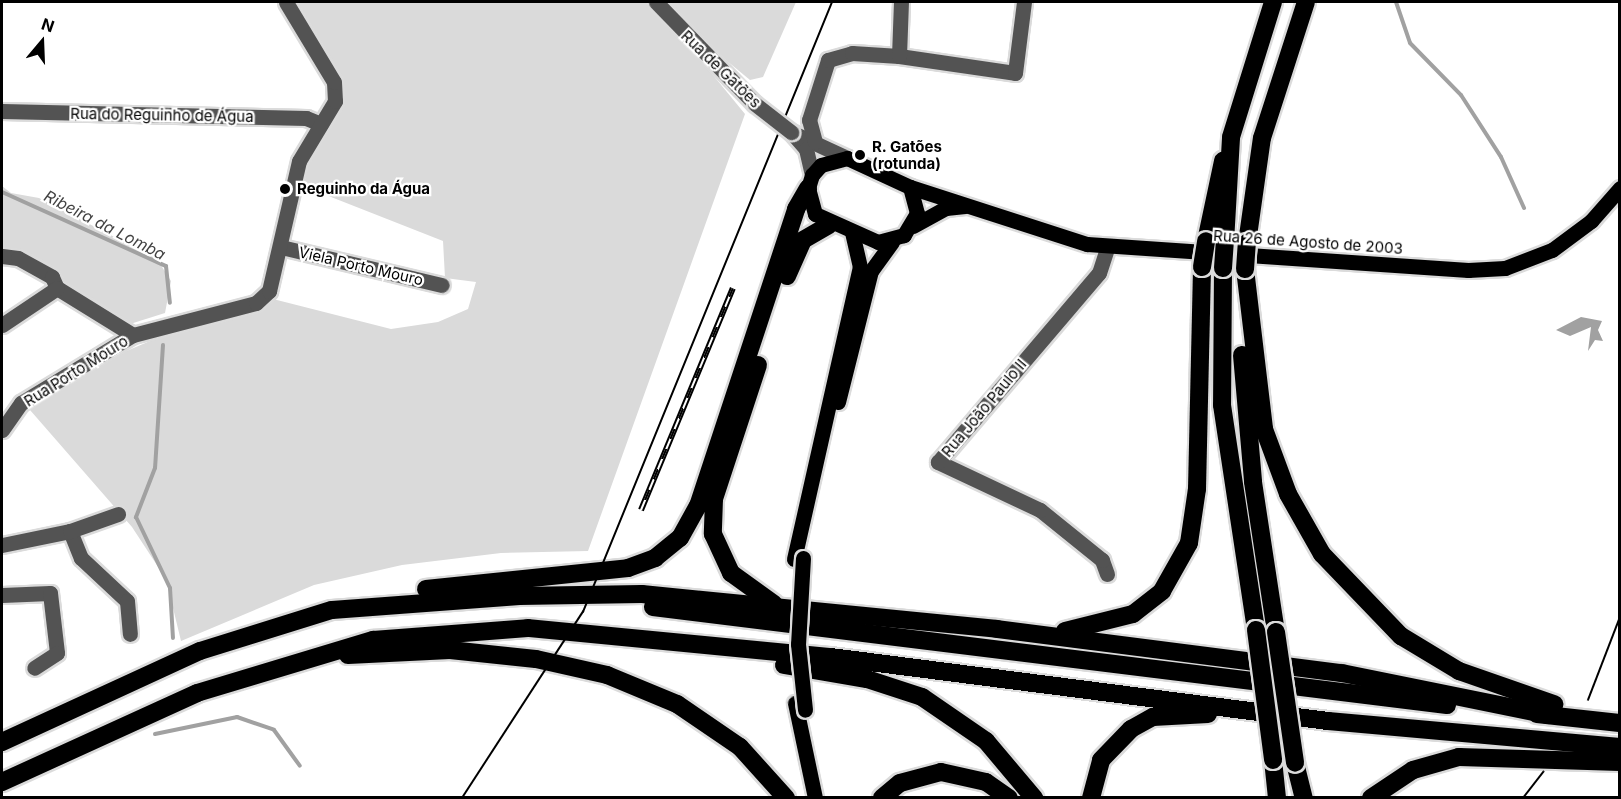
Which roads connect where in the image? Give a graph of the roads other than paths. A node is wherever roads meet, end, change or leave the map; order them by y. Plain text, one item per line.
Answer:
1 (286, 2) edge
2 (656, 2) edge
3 (901, 2) edge
4 (1024, 2) edge
5 (1273, 2) edge
6 (1306, 2) edge
7 (899, 56) junction
8 (2, 111) edge
9 (321, 124) junction
10 (792, 132) junction
11 (1231, 137) junction
12 (815, 142) junction
13 (847, 158) junction
14 (810, 182) junction
15 (910, 187) junction
16 (1620, 188) edge
17 (973, 205) junction
18 (829, 225) junction
19 (913, 226) junction
20 (852, 233) junction
21 (892, 242) junction
22 (1108, 246) junction
23 (280, 247) junction
24 (2, 256) edge
25 (1245, 269) junction
26 (442, 285) dead end
27 (57, 288) junction
28 (2, 325) edge
29 (133, 335) junction
30 (2, 430) edge
31 (118, 514) dead end
32 (70, 531) junction
33 (2, 545) edge
34 (799, 558) junction
35 (1107, 574) dead end
36 (2, 595) edge
37 (519, 596) junction
38 (775, 605) junction
39 (332, 610) junction
40 (997, 629) junction
41 (130, 634) dead end
42 (722, 650) junction
43 (325, 656) junction
44 (34, 668) dead end
45 (800, 707) junction
46 (1548, 715) junction
47 (1328, 721) junction
48 (1620, 722) edge
49 (2, 742) edge
50 (1620, 747) edge
51 (1620, 762) edge
52 (1295, 763) junction
53 (2, 782) edge
54 (786, 798) edge
55 (815, 798) edge
56 (826, 798) edge
57 (882, 798) edge
58 (1009, 798) edge
59 (1034, 798) edge
60 (1091, 798) edge
61 (1277, 798) edge
62 (1295, 798) edge
63 (1304, 798) edge
64 (1371, 798) edge

1 - 9 street, Rua Porto Mouro
2 - 10 street, Rua de Gatões, bridge
3 - 7 street
4 - 7 street
5 - 11 highway
6 - 25 highway, bridge
7 - 12 street
8 - 9 street, Rua do Reguinho de Água
9 - 23 street, Rua Porto Mouro
10 - 12 street, Rua de Gatões
10 - 14 street, Rua de Gatões
11 - 40 highway, bridge
11 - 61 highway, bridge
12 - 13 street, Rua de Gatões
13 - 14 main road
13 - 15 main road
14 - 18 main road
14 - 39 highway
15 - 17 main road, Rua 26 de Agosto de 2003
15 - 19 main road
16 - 22 main road, Rua 26 de Agosto de 2003
17 - 19 main road, Rua 26 de Agosto de 2003
17 - 22 main road, Rua 26 de Agosto de 2003
18 - 20 main road
18 - 38 highway
19 - 21 main road
20 - 21 main road
20 - 34 main road
21 - 34 main road
22 - 35 street, Rua João Paulo II
23 - 26 street, Viela Porto Mouro
23 - 29 street, Rua Porto Mouro
24 - 27 street
25 - 48 highway
25 - 52 highway, bridge
27 - 28 street
27 - 29 street
29 - 30 street, Rua Porto Mouro
31 - 32 street
32 - 33 street
32 - 41 street
34 - 45 main road
36 - 44 street
37 - 38 highway
37 - 39 highway
37 - 46 highway
38 - 40 highway
39 - 49 highway
40 - 46 highway
42 - 43 highway
42 - 47 highway
42 - 59 highway
43 - 53 highway
43 - 54 highway
45 - 55 main road
45 - 56 main road
46 - 48 highway
47 - 50 highway
47 - 60 highway
51 - 64 highway
52 - 62 highway
52 - 63 highway
57 - 58 highway

